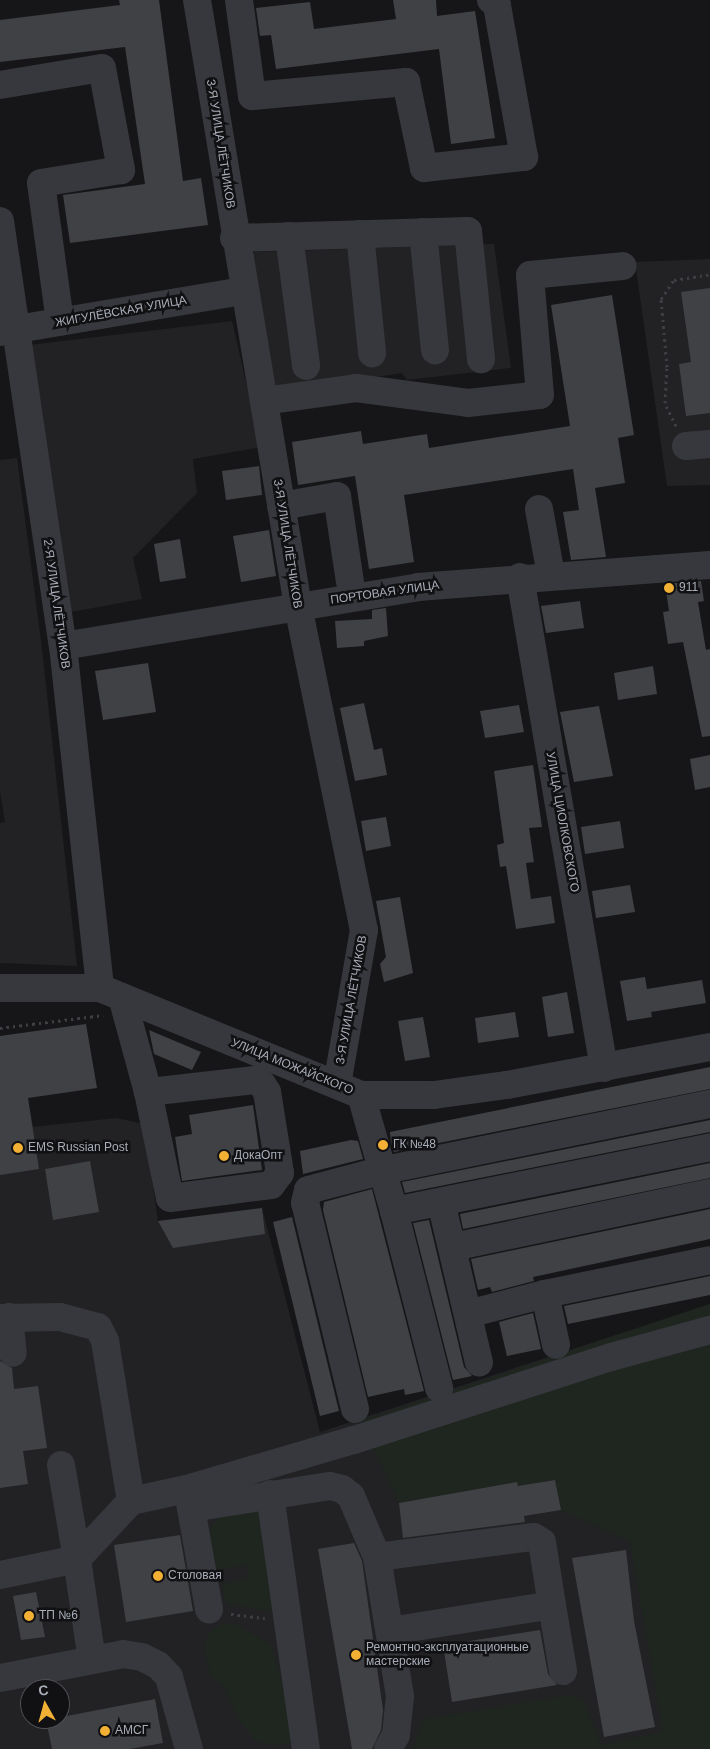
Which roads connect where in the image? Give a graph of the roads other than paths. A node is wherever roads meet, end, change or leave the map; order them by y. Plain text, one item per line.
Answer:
1 (197, 0) edge
2 (238, 0) edge
3 (491, 0) edge
4 (0, 85) edge
5 (0, 221) edge
6 (424, 232) junction
7 (360, 234) junction
8 (290, 236) junction
9 (234, 238) junction
10 (623, 266) dead end
11 (242, 291) junction
12 (60, 322) junction
13 (8, 331) edge
14 (435, 350) dead end
15 (372, 353) dead end
16 (481, 359) dead end
17 (306, 366) dead end
18 (264, 401) junction
19 (281, 506) junction
20 (539, 509) dead end
21 (710, 566) edge
22 (551, 575) junction
23 (520, 577) junction
24 (350, 582) dead end
25 (298, 606) junction
26 (63, 646) junction
27 (0, 988) edge
28 (116, 999) junction
29 (710, 1047) edge
30 (604, 1068) junction
31 (337, 1084) junction
32 (148, 1092) junction
33 (361, 1095) junction
34 (710, 1104) edge
35 (710, 1147) edge
36 (380, 1171) junction
37 (710, 1193) edge
38 (441, 1202) junction
39 (394, 1211) junction
40 (453, 1247) junction
41 (710, 1260) edge
42 (545, 1294) junction
43 (468, 1314) junction
44 (4, 1318) edge
45 (710, 1330) edge
46 (556, 1345) dead end
47 (13, 1353) dead end
48 (479, 1363) dead end
49 (439, 1388) dead end
50 (355, 1409) dead end
51 (61, 1465) dead end
52 (270, 1494) junction
53 (189, 1499) junction
54 (131, 1501) junction
55 (377, 1557) junction
56 (77, 1559) junction
57 (0, 1575) edge
58 (552, 1605) junction
59 (209, 1608) road end
60 (390, 1630) junction
61 (92, 1660) junction
62 (563, 1671) dead end
63 (0, 1678) edge
64 (189, 1749) edge
65 (306, 1749) edge
66 (388, 1749) edge

1 - 9 street, 3-Я УЛИЦА ЛЁТЧИКОВ
2 - 3 street
4 - 12 street
5 - 13 street, 2-Я УЛИЦА ЛЁТЧИКОВ
6 - 7 street
6 - 14 street
6 - 16 street
7 - 8 street
7 - 15 street
8 - 9 street
8 - 17 street
9 - 11 street, 3-Я УЛИЦА ЛЁТЧИКОВ
10 - 18 street
11 - 12 street, ЖИГУЛЁВСКАЯ УЛИЦА
11 - 18 street, 3-Я УЛИЦА ЛЁТЧИКОВ
12 - 13 street, ЖИГУЛЁВСКАЯ УЛИЦА
13 - 26 street, 2-Я УЛИЦА ЛЁТЧИКОВ
18 - 19 street, 3-Я УЛИЦА ЛЁТЧИКОВ
19 - 24 street
19 - 25 street, 3-Я УЛИЦА ЛЁТЧИКОВ
20 - 22 street
21 - 22 street, ПОРТОВАЯ УЛИЦА
22 - 23 street, ПОРТОВАЯ УЛИЦА
23 - 25 street, ПОРТОВАЯ УЛИЦА
23 - 30 street, УЛИЦА ЦИОЛКОВСКОГО
25 - 26 street, ПОРТОВАЯ УЛИЦА
25 - 31 street, 3-Я УЛИЦА ЛЁТЧИКОВ
26 - 28 street, 2-Я УЛИЦА ЛЁТЧИКОВ
27 - 28 street, УЛИЦА МОЖАЙСКОГО
28 - 31 street, УЛИЦА МОЖАЙСКОГО
28 - 32 street, 2-Я УЛИЦА ЛЁТЧИКОВ
29 - 30 street, УЛИЦА МОЖАЙСКОГО
30 - 33 street, УЛИЦА МОЖАЙСКОГО
31 - 33 street, УЛИЦА МОЖАЙСКОГО
32 - 32 street, 2-Я УЛИЦА ЛЁТЧИКОВ
33 - 36 street
34 - 36 street
35 - 38 street
36 - 39 street
36 - 50 street
37 - 40 street
38 - 39 street
38 - 40 street
39 - 49 street
40 - 43 street
41 - 42 street
42 - 43 street
42 - 46 street
43 - 48 street
44 - 47 street
44 - 54 street
45 - 53 street
51 - 56 street
52 - 53 street
52 - 55 street
52 - 65 street
53 - 54 street
53 - 59 street
54 - 56 street
55 - 58 street
55 - 60 street
56 - 57 street
56 - 61 street
58 - 60 street
58 - 62 street
60 - 66 street
61 - 63 street
61 - 64 street

